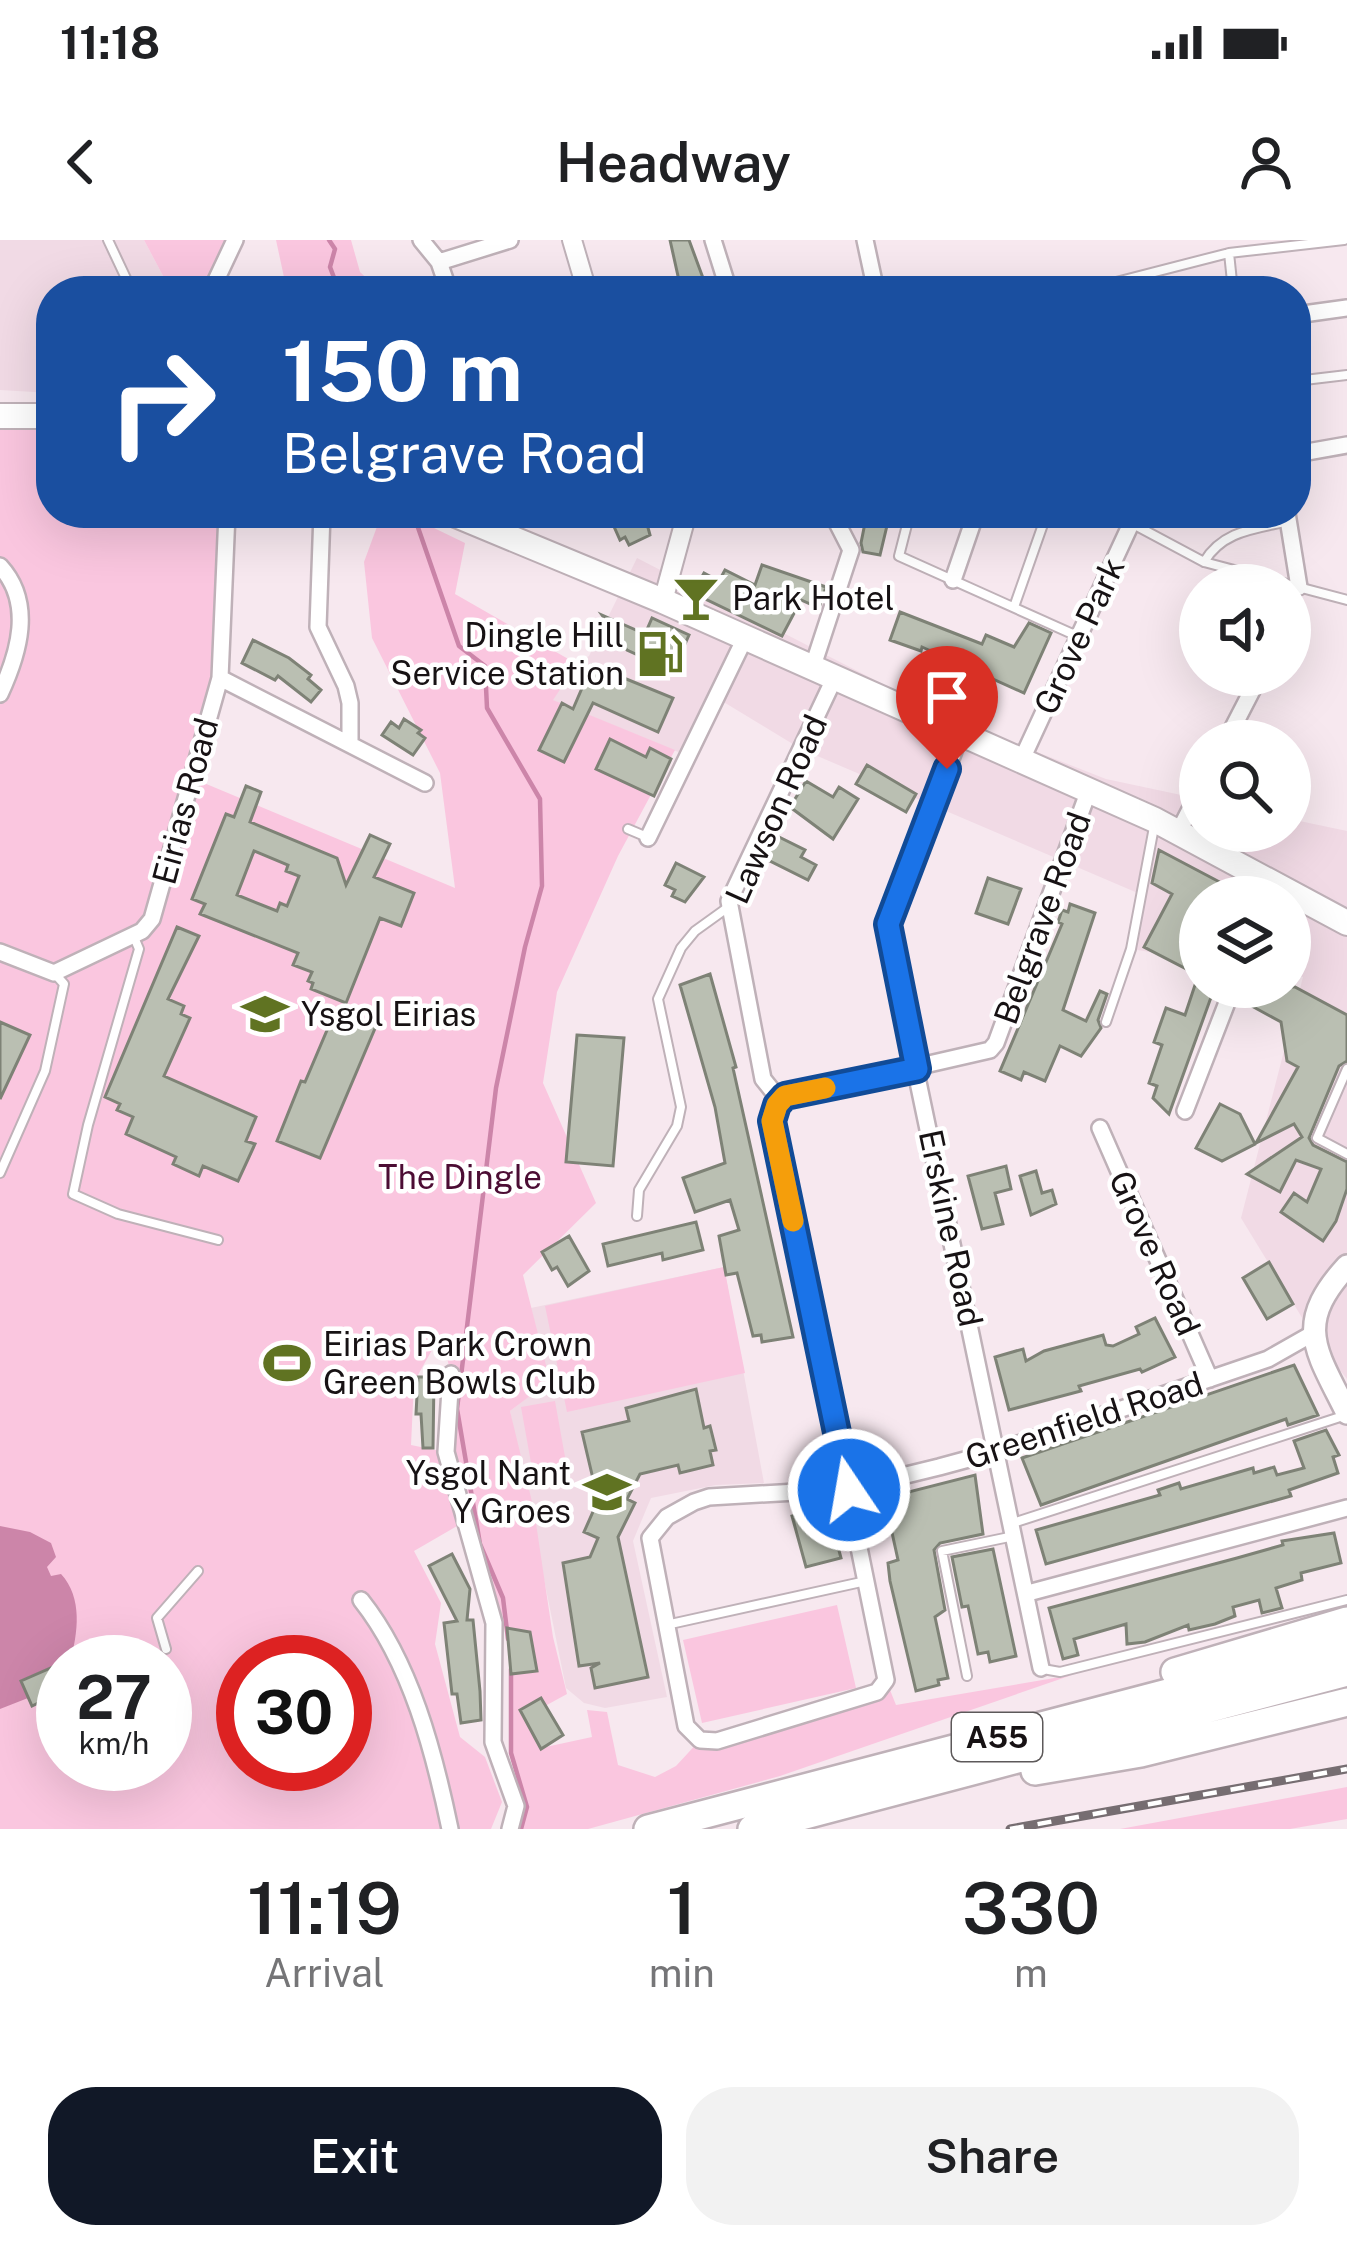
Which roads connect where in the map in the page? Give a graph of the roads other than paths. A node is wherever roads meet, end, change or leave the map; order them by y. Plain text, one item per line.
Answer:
1 (108, 240) edge
2 (235, 240) edge
3 (421, 240) edge
4 (510, 240) edge
5 (572, 240) edge
6 (713, 240) edge
7 (865, 240) edge
8 (1344, 240) edge
9 (1229, 253) junction
10 (439, 262) junction
11 (125, 276) edge
12 (218, 276) edge
13 (444, 276) edge
14 (583, 276) edge
15 (724, 276) edge
16 (873, 276) edge
17 (1139, 276) edge
18 (1231, 276) edge
19 (1347, 308) edge
20 (1311, 313) edge
21 (1347, 375) edge
22 (1311, 379) edge
23 (0, 416) edge
24 (36, 416) edge
25 (1347, 445) edge
26 (1311, 451) edge
27 (226, 528) edge
28 (321, 528) edge
29 (487, 528) edge
30 (683, 528) edge
31 (839, 528) edge
32 (906, 528) edge
33 (971, 528) edge
34 (1041, 528) edge
35 (1129, 528) edge
36 (1150, 528) edge
37 (1250, 528) edge
38 (1290, 528) edge
39 (1204, 562) junction
40 (1212, 564) edge
41 (1295, 564) edge
42 (0, 566) edge
43 (953, 580) junction
44 (1311, 590) edge
45 (1347, 600) edge
46 (663, 601) junction
47 (1013, 607) junction
48 (1078, 637) junction
49 (745, 638) junction
50 (823, 674) junction
51 (220, 678) junction
52 (0, 694) edge
53 (961, 732) junction
54 (350, 744) junction
55 (1022, 759) junction
56 (425, 783) dead end
57 (1089, 790) junction
58 (1155, 820) junction
59 (628, 829) dead end
60 (1179, 831) edge
61 (648, 838) joint
62 (1212, 852) edge
63 (1249, 876) edge
64 (729, 907) junction
65 (1311, 907) edge
66 (1347, 923) edge
67 (134, 935) junction
68 (0, 952) edge
69 (54, 973) junction
70 (1225, 1008) edge
71 (1106, 1022) dead end
72 (917, 1069) junction
73 (1347, 1069) edge
74 (785, 1096) junction
75 (1185, 1111) dead end
76 (1100, 1127) dead end
77 (1347, 1154) edge
78 (0, 1173) edge
79 (637, 1216) dead end
80 (218, 1240) dead end
81 (1347, 1266) edge
82 (1312, 1334) junction
83 (451, 1374) dead end
84 (1210, 1379) junction
85 (1342, 1415) edge
86 (998, 1451) junction
87 (849, 1490) junction
88 (1347, 1508) edge
89 (1014, 1529) junction
90 (198, 1571) dead end
91 (867, 1580) junction
92 (1028, 1593) junction
93 (361, 1600) dead end
94 (1347, 1600) edge
95 (1347, 1621) edge
96 (667, 1625) junction
97 (162, 1635) edge
98 (1347, 1646) edge
99 (1041, 1668) joint
100 (1347, 1672) edge
101 (968, 1676) dead end
102 (1347, 1702) edge
103 (862, 1799) junction
104 (717, 1810) junction
105 (450, 1829) edge
106 (510, 1829) edge
107 (648, 1829) edge
108 (752, 1829) edge

1 - 11 lane
2 - 12 street
3 - 10 street
4 - 10 street
5 - 14 street
6 - 15 street
7 - 16 street
8 - 9 lane
9 - 17 lane
9 - 18 lane
10 - 13 street
19 - 20 street
21 - 22 lane
23 - 24 main road
25 - 26 street
27 - 51 street, Eirias Road
28 - 54 street
29 - 46 main road
30 - 46 street
31 - 50 street, Lawson Road
32 - 43 lane
33 - 43 street
34 - 47 lane
35 - 48 street, Grove Park
36 - 39 lane
37 - 39 lane
38 - 41 street
39 - 40 lane
42 - 52 street
43 - 47 lane
44 - 45 lane
46 - 49 main road
47 - 48 lane
48 - 55 street, Grove Park
49 - 50 main road
49 - 61 street
50 - 53 main road
50 - 64 street, Lawson Road
51 - 54 street
51 - 67 street, Eirias Road
53 - 55 main road
53 - 72 street, Erskine Road
54 - 56 street
55 - 57 main road
57 - 58 main road
57 - 72 street, Belgrave Road
58 - 60 main road
58 - 71 lane
59 - 61 lane
62 - 63 main road
64 - 74 street, Lawson Road
64 - 79 lane
65 - 66 main road
67 - 69 street
67 - 80 lane
68 - 69 street
69 - 78 lane
70 - 75 street
72 - 74 street, Belgrave Road
72 - 86 street, Erskine Road
73 - 77 lane
74 - 87 street
76 - 84 street, Grove Road
81 - 82 main road
82 - 84 street, Greenfield Road
82 - 85 main road
83 - 106 street
84 - 86 street, Greenfield Road
85 - 89 lane
86 - 87 street, Greenfield Road
86 - 89 street, Erskine Road
87 - 91 street
87 - 96 street, Greenfield Road
88 - 92 street
89 - 92 street, Erskine Road
89 - 101 lane
90 - 97 lane
91 - 96 lane
91 - 96 street
92 - 99 street, Erskine Road
93 - 105 street
94 - 99 lane
95 - 104 highway
98 - 104 highway, A55
100 - 103 highway, A55
102 - 103 highway
103 - 108 highway, A55
104 - 107 highway, A55

